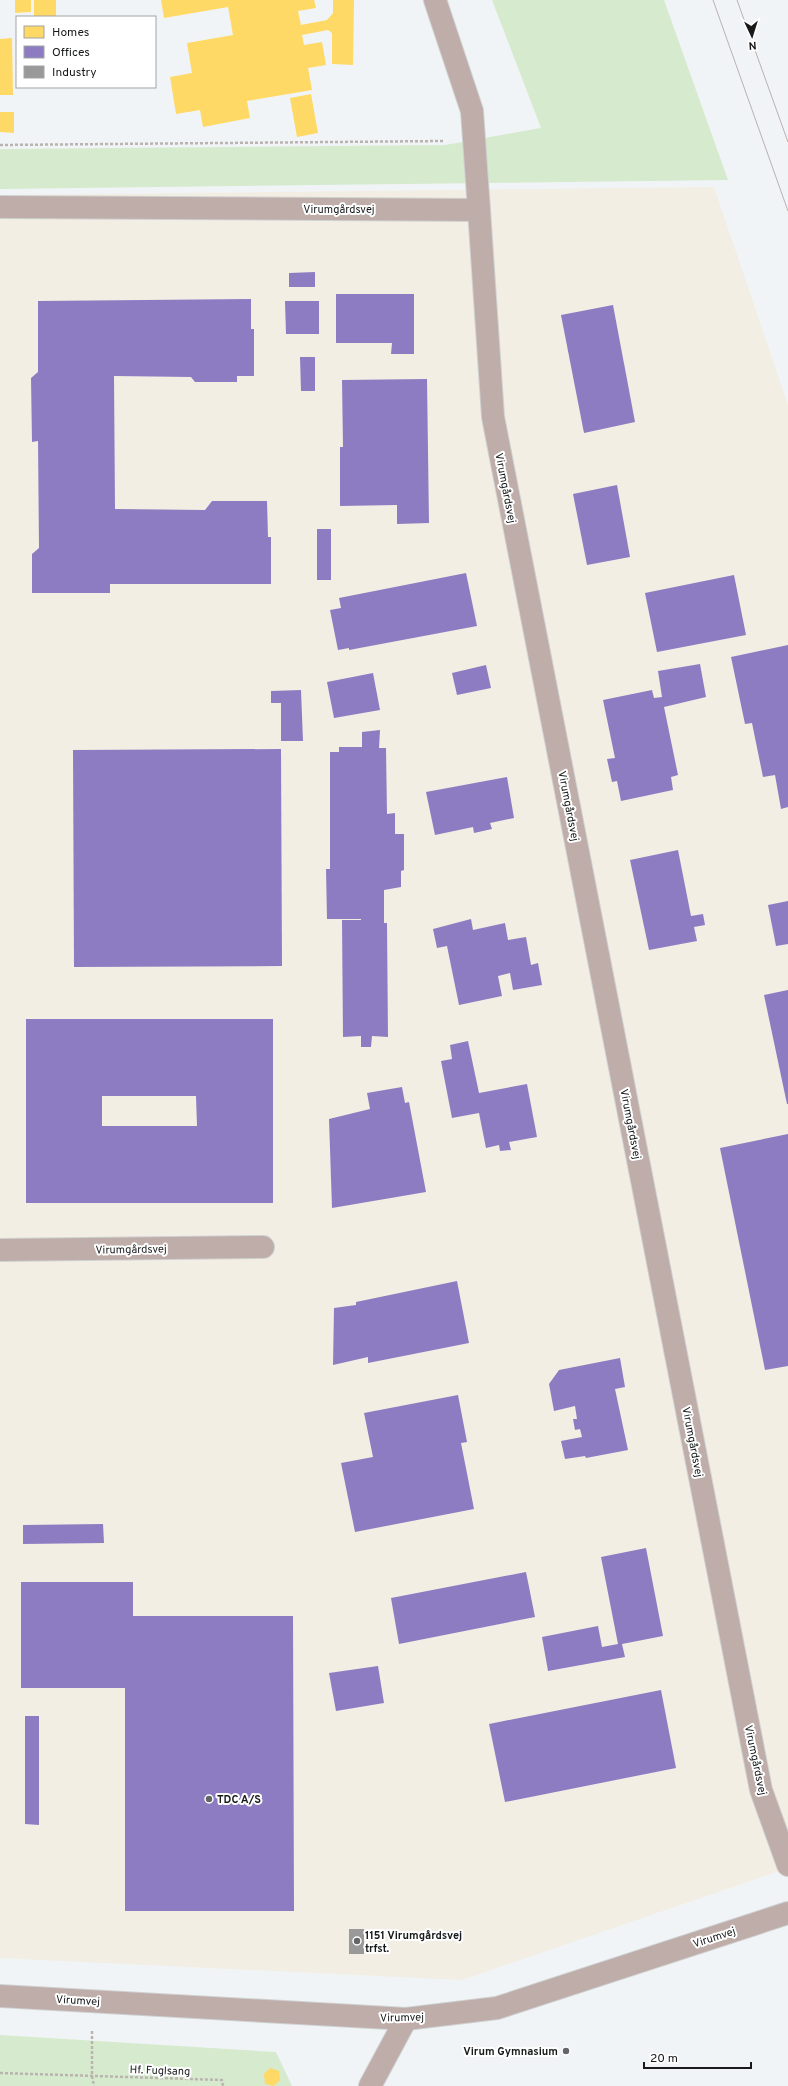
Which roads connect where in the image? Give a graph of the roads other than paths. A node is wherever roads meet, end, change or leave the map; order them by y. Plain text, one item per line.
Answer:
1 (435, 0) edge
2 (0, 207) edge
3 (479, 210) junction
4 (263, 1247) dead end
5 (0, 1250) edge
6 (788, 1865) edge
7 (788, 1913) edge
8 (0, 1996) edge
9 (406, 2019) junction
10 (370, 2086) edge

1 - 3 street
2 - 3 street, Virumgårdsvej
3 - 6 street, Virumgårdsvej
4 - 5 street, Virumgårdsvej
7 - 9 street, Virumvej
8 - 9 street, Virumvej
9 - 10 street

